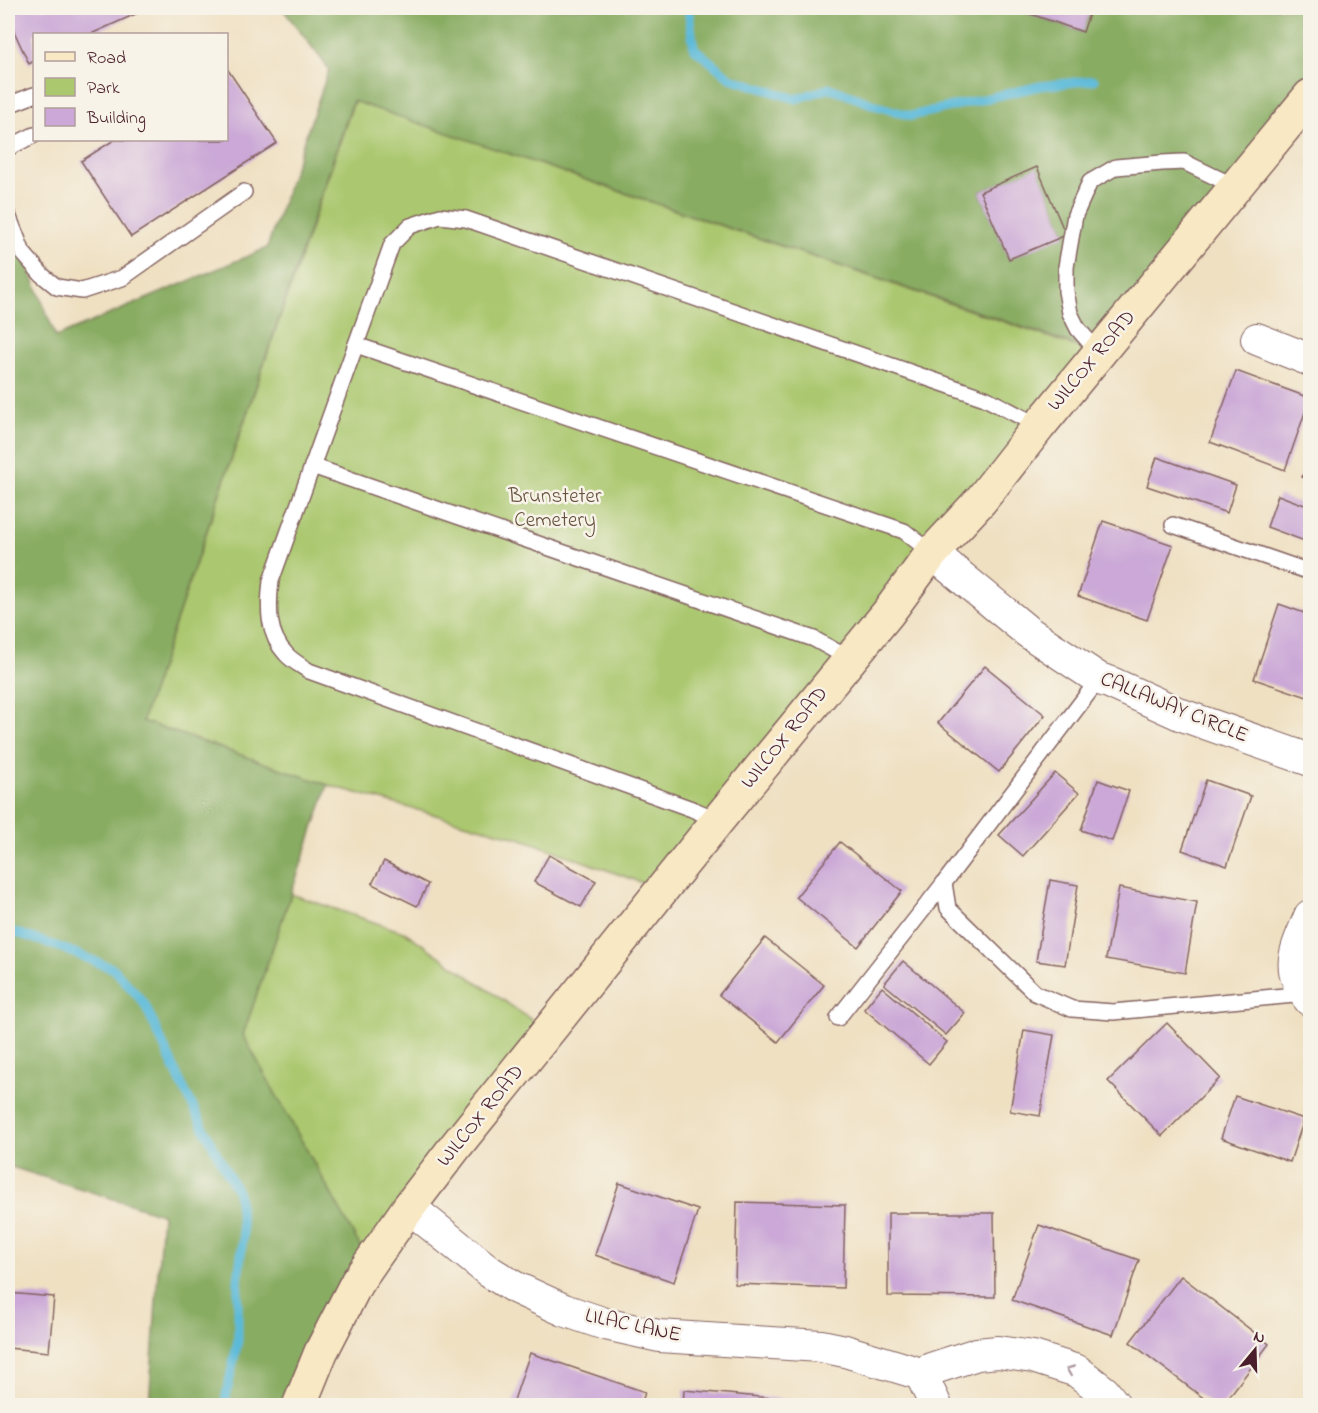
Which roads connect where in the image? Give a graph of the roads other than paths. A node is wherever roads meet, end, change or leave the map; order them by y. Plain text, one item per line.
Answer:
1 (33, 95) edge
2 (1311, 96) edge
3 (8, 105) edge
4 (33, 136) edge
5 (8, 148) edge
6 (1236, 187) junction
7 (244, 192) dead end
8 (8, 215) edge
9 (1257, 339) dead end
10 (356, 345) junction
11 (1099, 353) junction
12 (1311, 360) edge
13 (1039, 426) junction
14 (312, 466) junction
15 (1173, 525) dead end
16 (932, 554) junction
17 (1311, 572) edge
18 (850, 659) junction
19 (1099, 679) junction
20 (1311, 760) edge
21 (718, 820) junction
22 (944, 883) junction
23 (1311, 916) edge
24 (1308, 997) edge
25 (838, 1018) dead end
26 (410, 1207) junction
27 (921, 1374) junction
28 (8, 1404) edge
29 (12, 1406) edge
30 (299, 1406) edge
31 (936, 1406) edge
32 (1115, 1406) edge

1 - 3 lane
2 - 6 street, WILCOX ROAD
4 - 5 lane
6 - 11 street, WILCOX ROAD
6 - 11 lane
7 - 8 lane
9 - 12 street
10 - 13 lane
10 - 14 lane
10 - 16 lane
11 - 13 street, WILCOX ROAD
13 - 16 street, WILCOX ROAD
14 - 18 lane
14 - 21 lane
15 - 17 lane
16 - 18 street, WILCOX ROAD
16 - 19 street, CALLAWAY CIRCLE
18 - 21 street, WILCOX ROAD
19 - 20 street, CALLAWAY CIRCLE
19 - 22 lane
21 - 26 street, WILCOX ROAD
22 - 24 lane
22 - 25 lane
23 - 24 street
26 - 27 street, LILAC LANE
26 - 30 street, WILCOX ROAD
27 - 31 street
32 -> 27 street
28 - 29 lane

